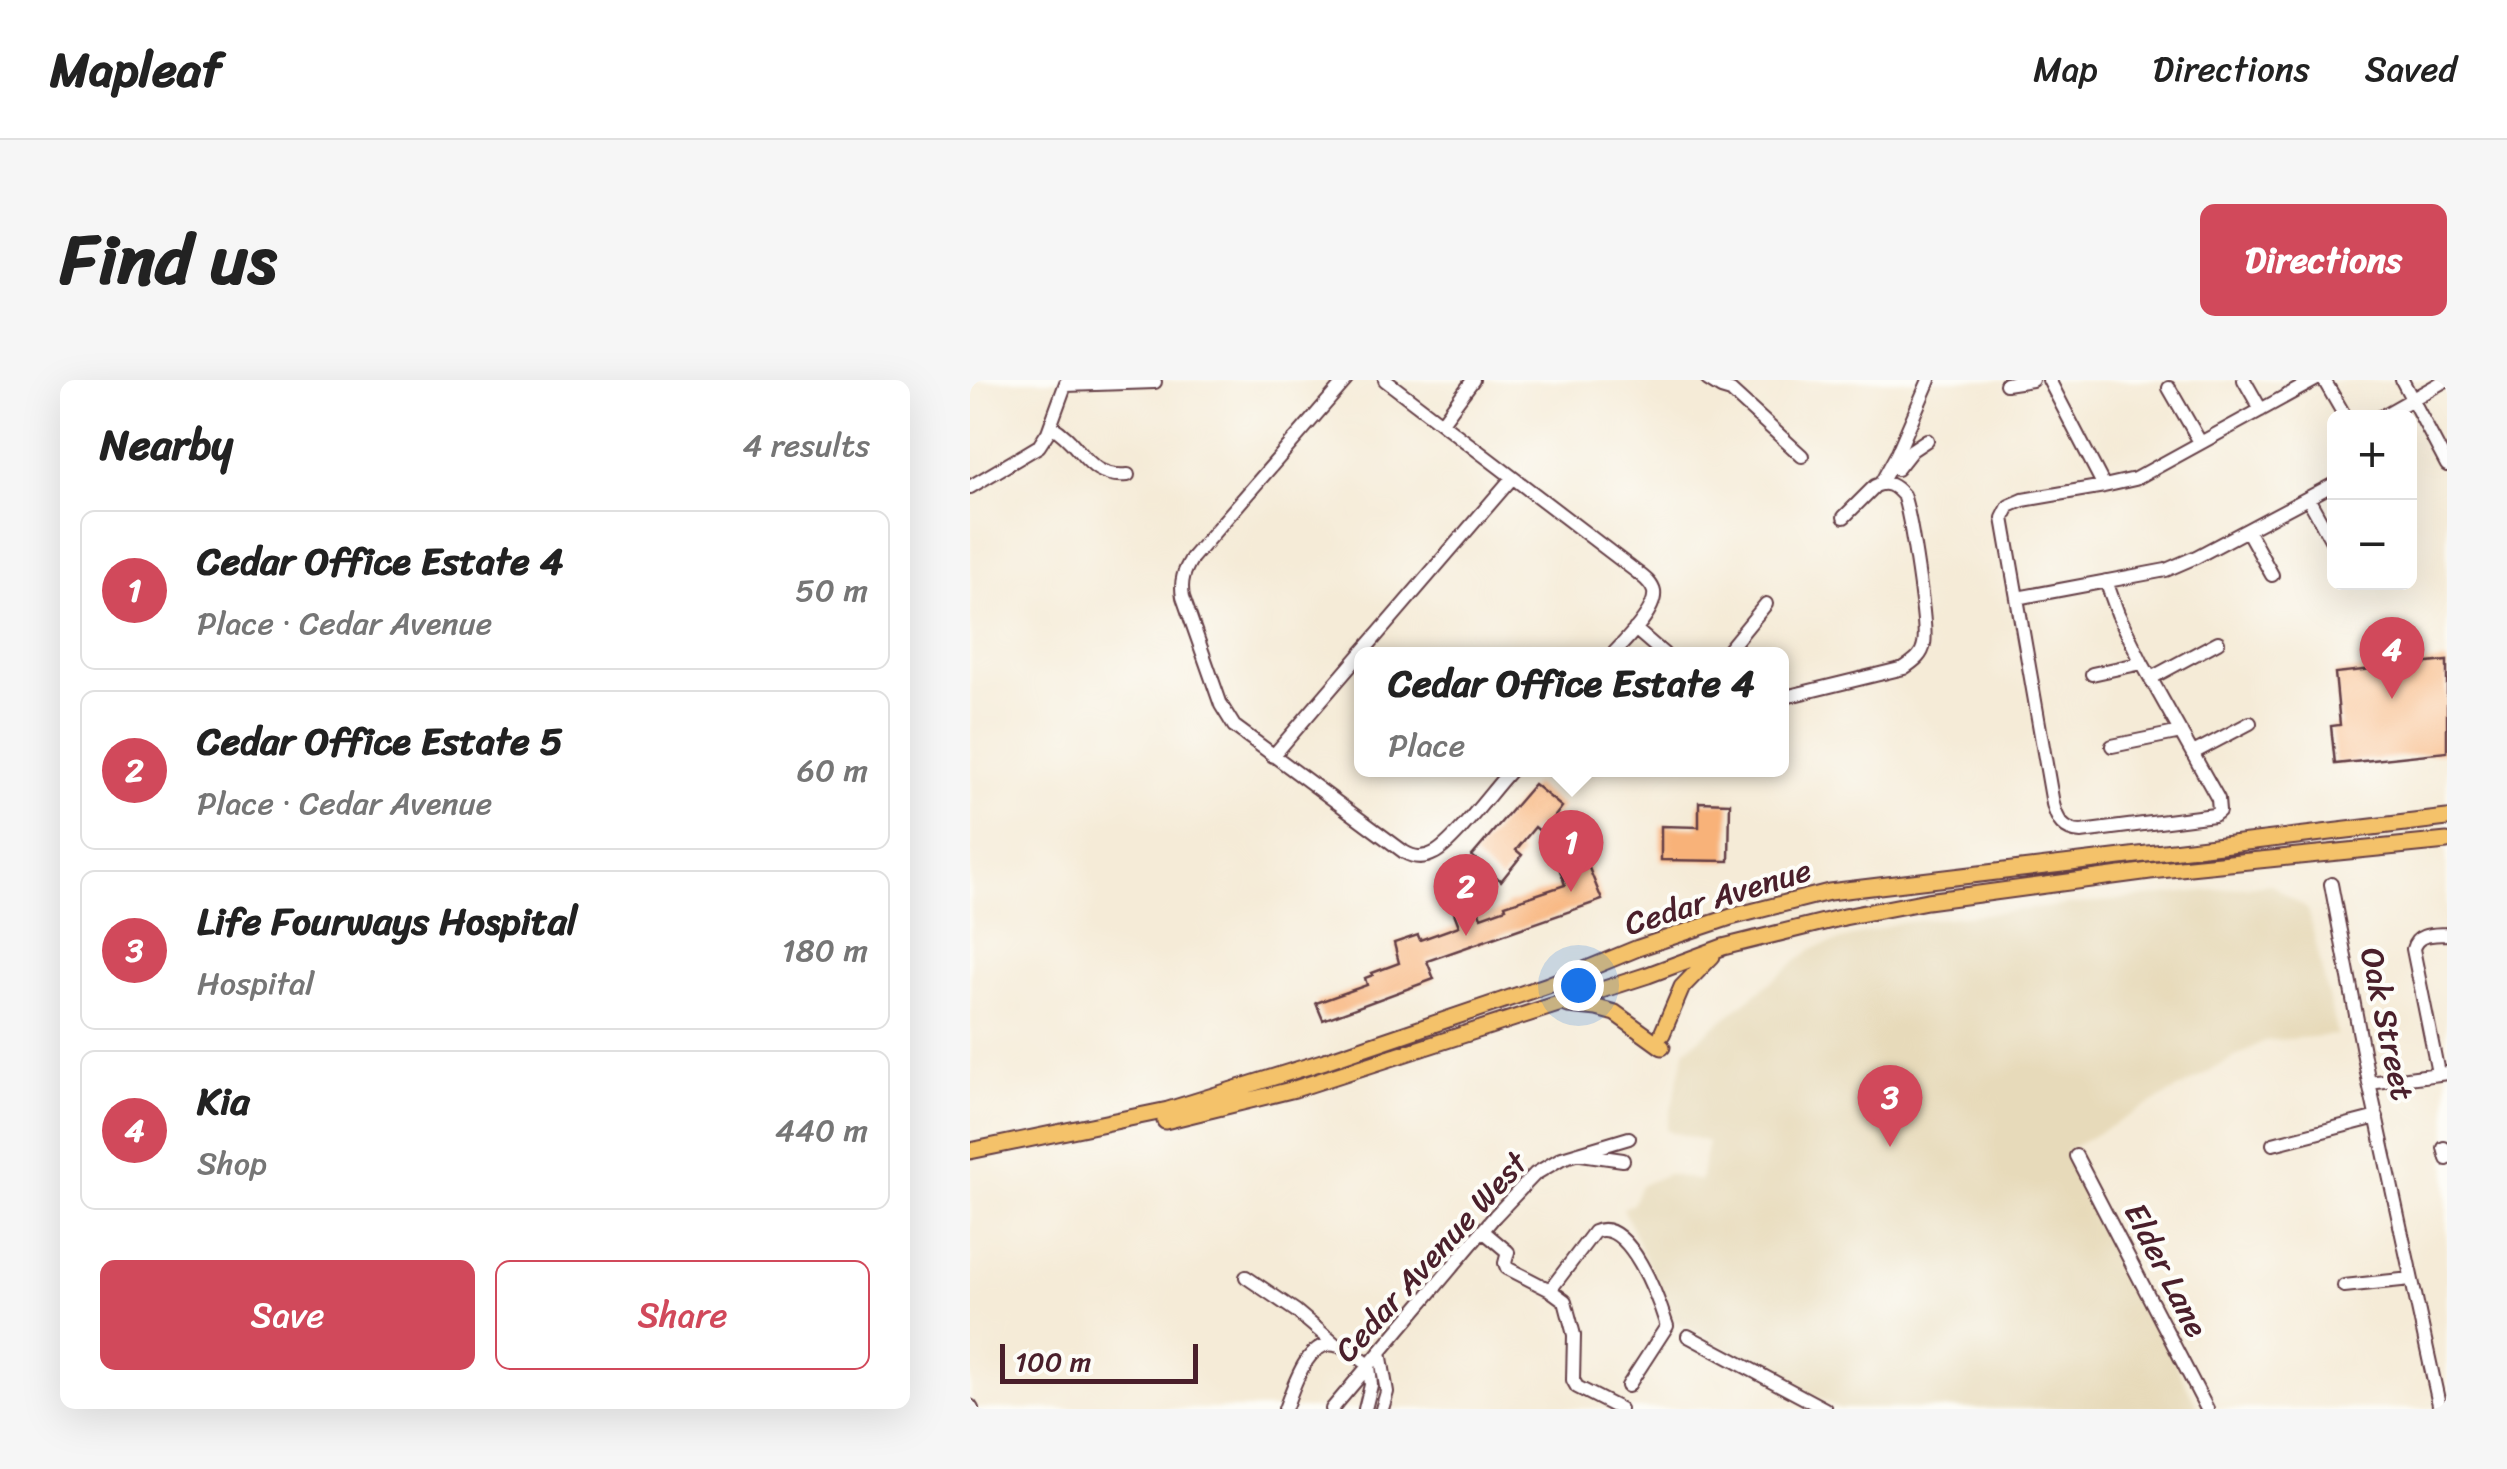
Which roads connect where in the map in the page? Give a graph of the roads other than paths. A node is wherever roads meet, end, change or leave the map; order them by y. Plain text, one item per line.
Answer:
1 (1346, 380) edge
2 (1385, 380) edge
3 (1473, 380) edge
4 (1708, 380) edge
5 (1745, 380) edge
6 (1928, 380) edge
7 (2032, 380) edge
8 (2049, 380) edge
9 (2244, 380) edge
10 (2315, 380) edge
11 (2324, 380) edge
12 (2402, 380) edge
13 (2446, 380) edge
14 (1066, 382) edge
15 (1155, 382) edge
16 (2006, 384) dead end
17 (2169, 388) dead end
18 (1732, 390) junction
19 (2413, 399) junction
20 (2261, 410) junction
21 (2341, 410) edge
22 (2393, 410) edge
23 (1442, 422) junction
24 (1051, 426) junction
25 (1926, 440) dead end
26 (2200, 442) junction
27 (1802, 456) dead end
28 (2447, 465) edge
29 (1128, 475) dead end
30 (1512, 478) junction
31 (1884, 483) junction
32 (2104, 486) junction
33 (970, 487) edge
34 (2327, 488) edge
35 (2308, 498) junction
36 (1844, 517) dead end
37 (2247, 530) junction
38 (2327, 532) edge
39 (2272, 575) dead end
40 (2106, 581) junction
41 (2018, 598) junction
42 (1766, 604) dead end
43 (1635, 629) junction
44 (2218, 642) dead end
45 (1367, 647) edge
46 (1618, 647) edge
47 (1656, 647) edge
48 (1731, 647) edge
49 (1354, 662) edge
50 (2142, 663) junction
51 (2092, 674) dead end
52 (2151, 678) junction
53 (1789, 696) edge
54 (2250, 723) dead end
55 (2181, 732) junction
56 (2112, 746) dead end
57 (2194, 752) junction
58 (1273, 756) junction
59 (1505, 777) edge
60 (2447, 818) edge
61 (2447, 840) edge
62 (2331, 884) dead end
63 (2447, 934) edge
64 (1722, 946) junction
65 (1560, 1004) junction
66 (2442, 1073) edge
67 (2369, 1083) junction
68 (2378, 1117) junction
69 (1628, 1138) dead end
70 (2272, 1144) dead end
71 (970, 1151) edge
72 (1578, 1153) junction
73 (2076, 1156) dead end
74 (970, 1159) edge
75 (1623, 1160) dead end
76 (1482, 1231) junction
77 (1246, 1277) dead end
78 (2411, 1279) junction
79 (2344, 1286) dead end
80 (1550, 1290) junction
81 (1688, 1336) dead end
82 (1335, 1344) junction
83 (1380, 1352) junction
84 (1370, 1365) junction
85 (1628, 1386) dead end
86 (1285, 1409) edge
87 (1332, 1409) edge
88 (1365, 1409) edge
89 (1382, 1409) edge
90 (1620, 1409) edge
91 (1825, 1409) edge
92 (2207, 1409) edge
93 (2440, 1409) edge

1 - 58 street
2 - 23 street
3 - 23 street
4 - 18 street
5 - 18 street
6 - 31 street
7 - 16 street
8 - 32 street
9 - 20 street
10 - 20 street
11 - 21 street
12 - 19 street
13 - 19 street
14 - 15 street
14 - 24 street
17 - 26 street
18 - 27 street
19 - 22 street
19 - 28 street
20 - 26 street
23 - 30 street
24 - 29 street
24 - 33 street
25 - 31 street
26 - 32 street
30 - 43 street
30 - 45 street
31 - 36 street
31 - 53 street
32 - 41 street
34 - 35 street
35 - 37 street
35 - 38 street
37 - 39 street
37 - 40 street
40 - 41 street
40 - 50 street
41 - 57 street
42 - 48 street
43 - 46 street
43 - 47 street
44 - 52 street
49 - 58 street
50 - 51 street
50 - 52 street
52 - 55 street
54 - 57 street
55 - 56 street
55 - 57 street
58 - 59 street
60 - 71 main road, Cedar Avenue
61 - 64 main road, Cedar Avenue
62 - 67 street, Oak Street
63 - 66 street
64 - 65 main road, Cedar Avenue
64 - 65 main road
65 - 74 main road, Cedar Avenue
66 - 67 street
67 - 68 street, Oak Street
68 - 70 street
68 - 78 street, Oak Street
69 - 72 street, Cedar Avenue West
72 - 75 street, Cedar Avenue West
72 - 76 street, Cedar Avenue West
73 - 92 street, Elder Lane
76 - 80 street
76 - 83 street, Cedar Avenue West
77 - 82 street
78 - 79 street
78 - 93 street, Oak Street
80 - 85 street
80 - 90 street
81 - 91 street
82 - 84 street
82 - 86 street
83 - 84 street, Cedar Avenue West
83 - 89 street
84 - 87 street, Cedar Avenue West
84 - 88 street

